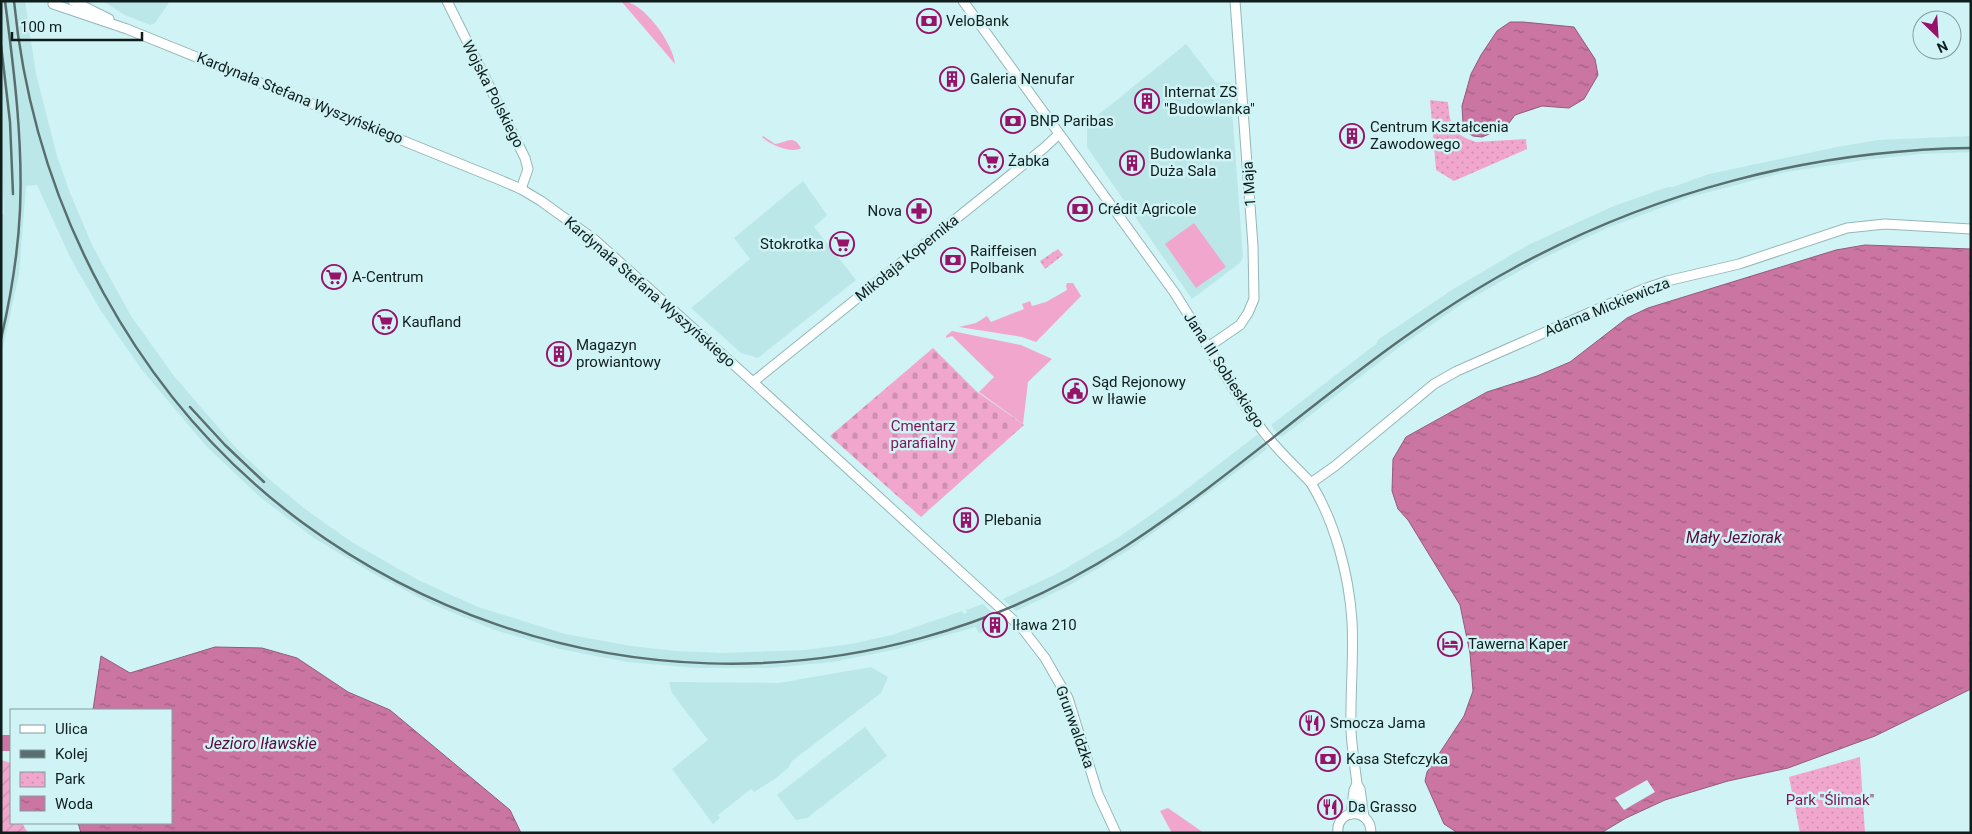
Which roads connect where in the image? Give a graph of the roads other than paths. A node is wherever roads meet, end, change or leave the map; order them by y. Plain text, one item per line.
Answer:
1 (73, 1) edge
2 (447, 1) edge
3 (963, 1) edge
4 (1236, 1) edge
5 (52, 4) dead end
6 (127, 29) junction
7 (1059, 134) junction
8 (521, 189) junction
9 (1971, 229) edge
10 (1208, 347) junction
11 (753, 382) junction
12 (1311, 483) junction
13 (1022, 628) joint
14 (1357, 784) junction
15 (1351, 814) junction
16 (1364, 817) junction
17 (1116, 833) edge
18 (1338, 833) edge
19 (1371, 833) edge

1 - 6 street, Kardynała Stefana Wyszyńskiego
2 - 8 street, Wojska Polskiego
3 - 7 street, Jana III Sobieskiego
4 - 10 street, 1 Maja
5 - 6 street, Kardynała Stefana Wyszyńskiego
6 - 8 street, Kardynała Stefana Wyszyńskiego
7 - 10 street, Jana III Sobieskiego
7 - 11 street, Mikołaja Kopernika
8 - 11 street, Kardynała Stefana Wyszyńskiego
9 - 12 street, Adama Mickiewicza
10 - 12 street, Jana III Sobieskiego
11 - 13 street, Kardynała Stefana Wyszyńskiego
12 - 14 street, Jana III Sobieskiego
13 - 17 street, Grunwaldzka
14 - 15 street, Jana III Sobieskiego
14 - 16 street, Jana III Sobieskiego
15 - 16 street
15 - 18 street
16 - 19 street, Jana III Sobieskiego

